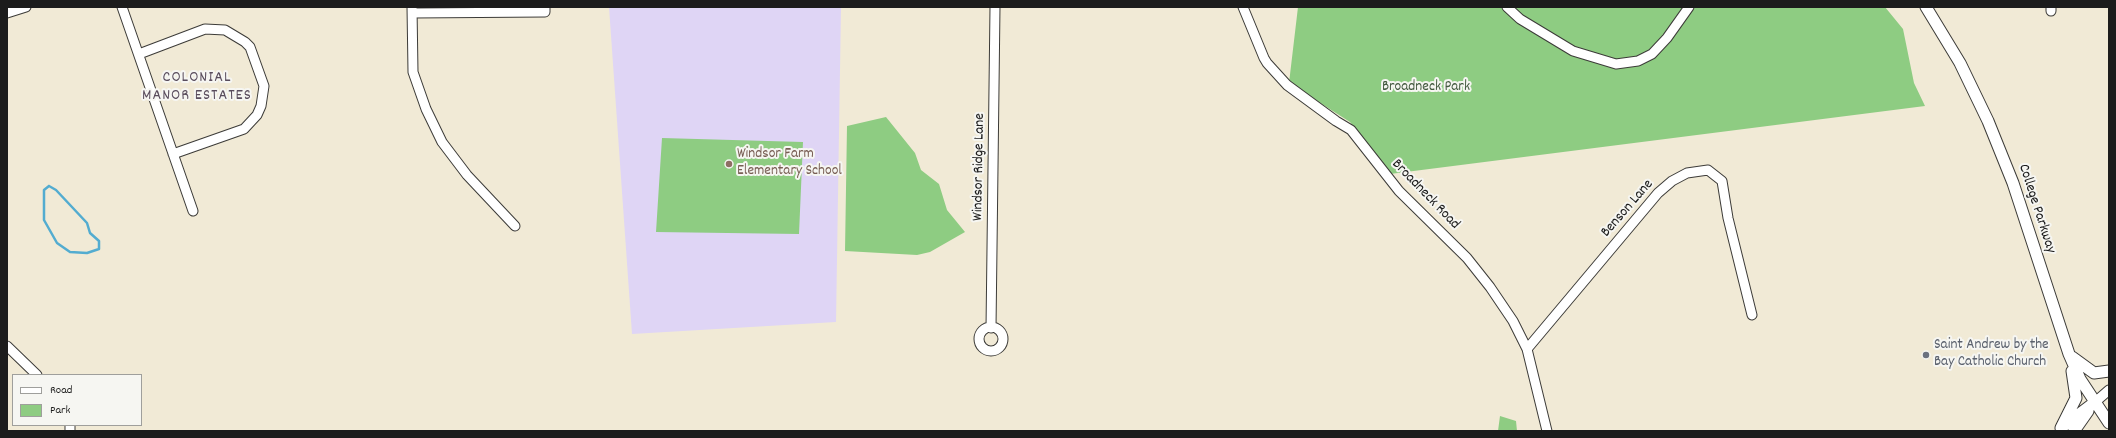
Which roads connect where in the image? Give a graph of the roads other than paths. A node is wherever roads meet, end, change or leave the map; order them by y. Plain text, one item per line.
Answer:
1 (26, 7) edge
2 (122, 7) edge
3 (545, 7) edge
4 (996, 7) edge
5 (1243, 7) edge
6 (1507, 7) edge
7 (1689, 7) edge
8 (1926, 7) edge
9 (412, 10) edge
10 (7, 14) edge
11 (139, 54) junction
12 (173, 154) junction
13 (193, 211) dead end
14 (515, 226) dead end
15 (1752, 315) dead end
16 (991, 328) dead end
17 (7, 346) edge
18 (1527, 349) junction
19 (2069, 354) junction
20 (2109, 371) edge
21 (36, 374) edge
22 (2109, 390) edge
23 (2094, 403) junction
24 (2109, 423) edge
25 (2060, 429) edge
26 (1547, 431) edge
27 (2074, 431) edge

1 - 10 street
2 - 11 street
3 - 9 street
4 - 16 street, Windsor Ridge Lane
5 - 18 street, Broadneck Road
6 - 7 street
8 - 19 main road, College Parkway
9 - 14 street
11 - 12 street
11 - 12 street
12 - 13 street
15 - 18 street, Benson Lane
17 - 21 street
18 - 26 street, Broadneck Road
19 - 20 main road
19 - 23 main road, College Parkway
19 - 25 main road
22 - 23 street
23 - 24 main road, College Parkway
23 - 25 main road
23 - 27 main road

